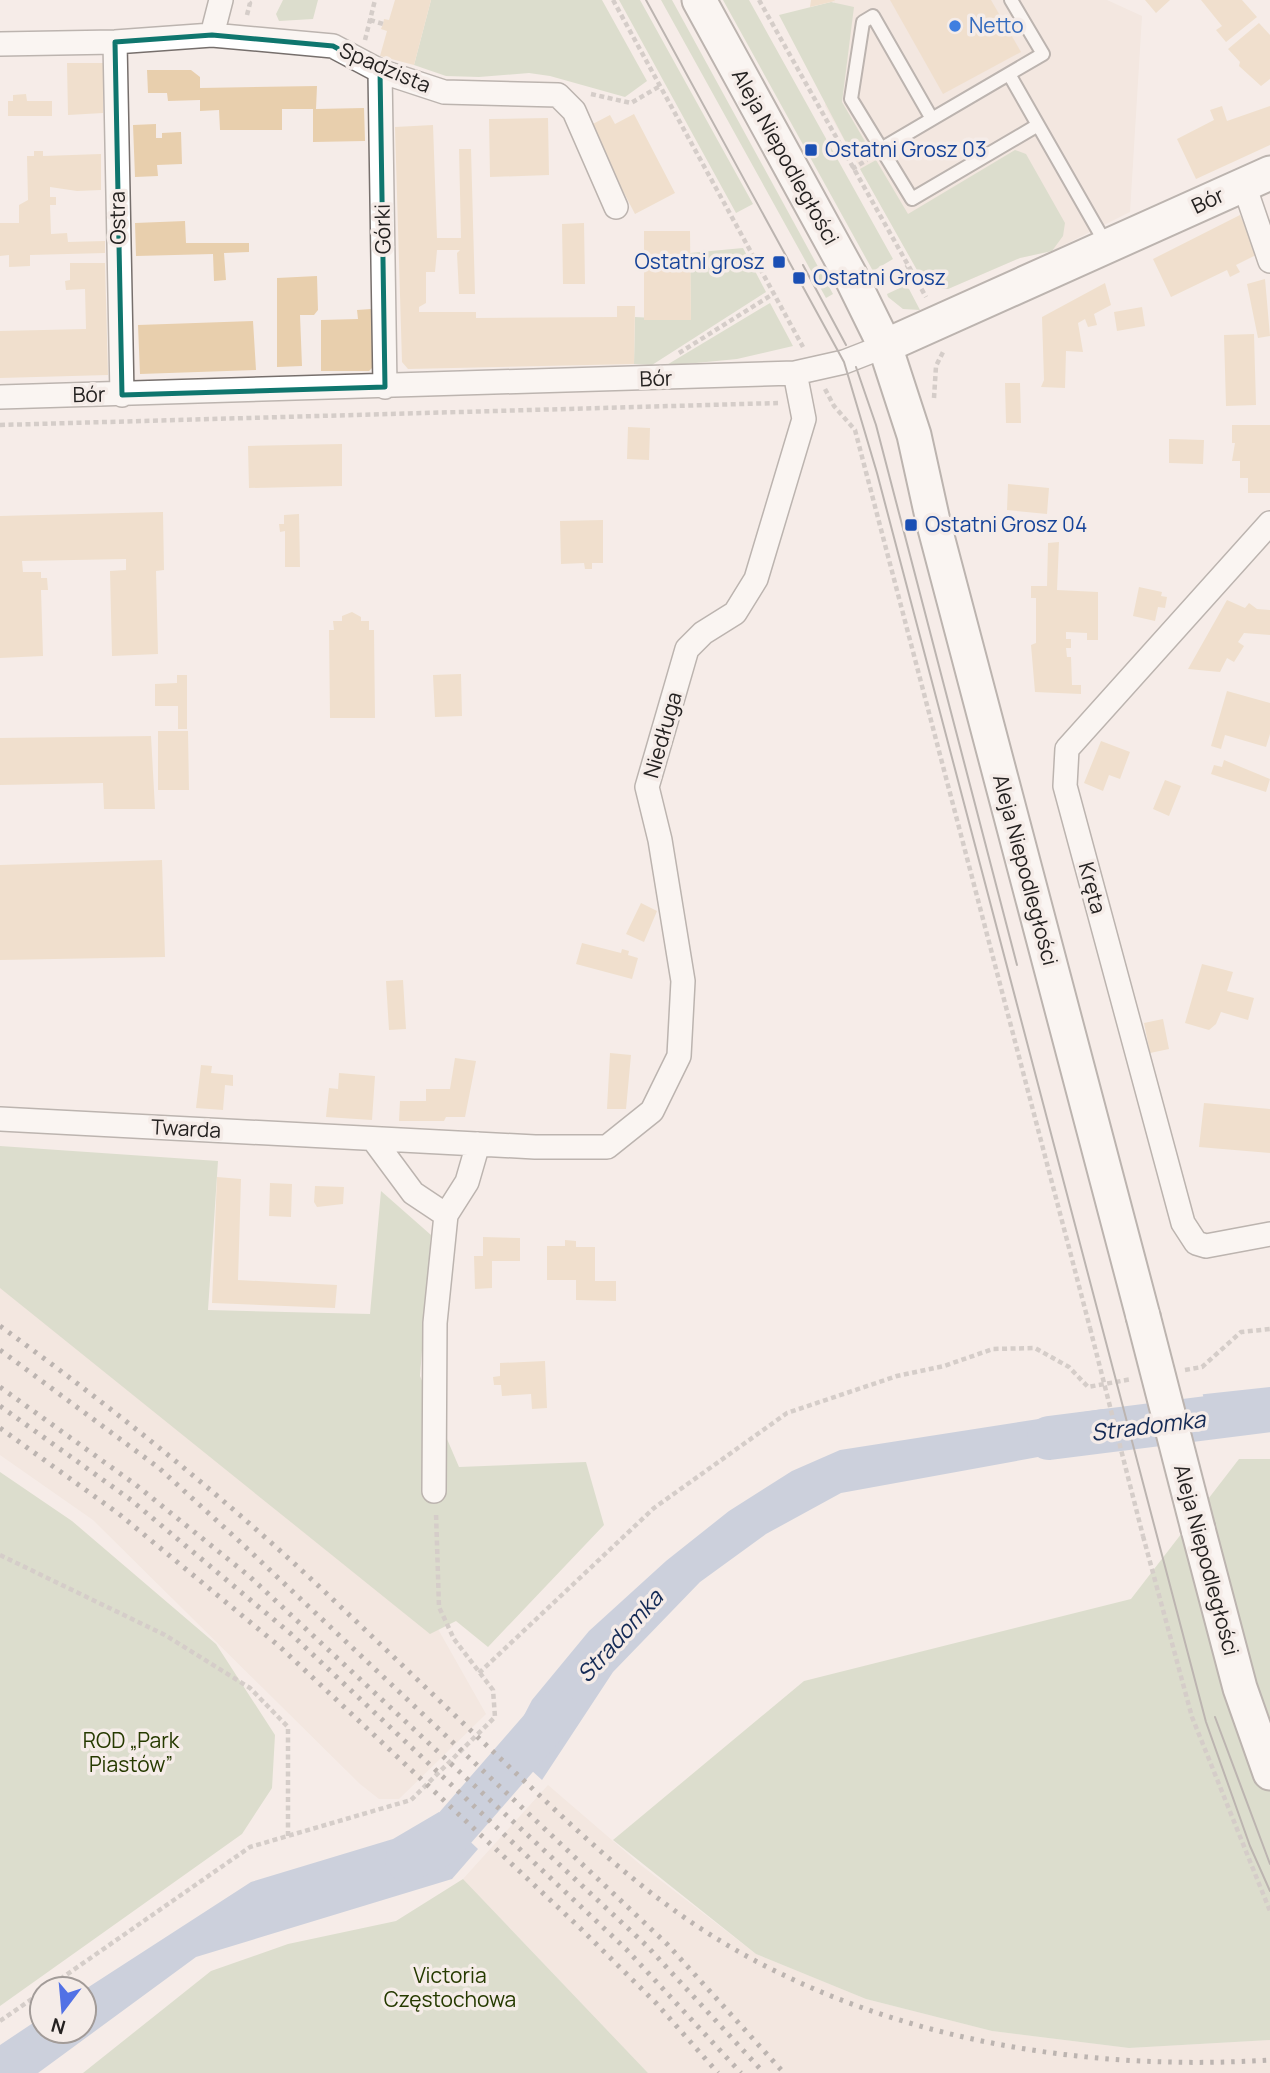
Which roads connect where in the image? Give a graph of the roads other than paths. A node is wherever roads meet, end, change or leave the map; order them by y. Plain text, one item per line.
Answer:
1 (221, 0) edge
2 (699, 0) edge
3 (1011, 0) edge
4 (212, 35) junction
5 (115, 42) junction
6 (0, 44) edge
7 (380, 71) junction
8 (1009, 74) junction
9 (932, 119) junction
10 (1038, 125) junction
11 (878, 153) junction
12 (1257, 179) edge
13 (615, 207) dead end
14 (1108, 247) junction
15 (1270, 261) edge
16 (885, 346) junction
17 (801, 364) junction
18 (385, 387) junction
19 (122, 395) junction
20 (0, 397) edge
21 (1270, 523) edge
22 (0, 1119) edge
23 (373, 1139) junction
24 (478, 1144) junction
25 (607, 1147) joint
26 (446, 1215) junction
27 (1270, 1234) edge
28 (434, 1491) road end
29 (1270, 1773) edge

1 - 4 street
2 - 16 street, Aleja Niepodległości
3 - 8 lane
4 - 5 street, Spadzista
4 - 7 street, Spadzista
5 - 6 street, Spadzista
5 - 19 street, Ostra
7 - 13 street, Spadzista
7 - 18 street, Górki
8 - 9 lane
8 - 10 lane
9 - 11 lane
9 - 11 lane
10 - 11 lane
10 - 14 lane
12 - 14 street, Bór
12 - 15 street
14 - 16 street, Bór
16 - 17 street, Bór
16 - 29 street, Aleja Niepodległości, bridge
17 - 18 street, Bór
17 - 25 street, Niedługa
18 - 19 street, Bór
19 - 20 street, Bór
21 - 27 street, Kręta
22 - 23 street, Twarda
23 - 24 street, Twarda
23 - 26 street
24 - 25 street, Twarda
24 - 26 street
26 - 28 street

